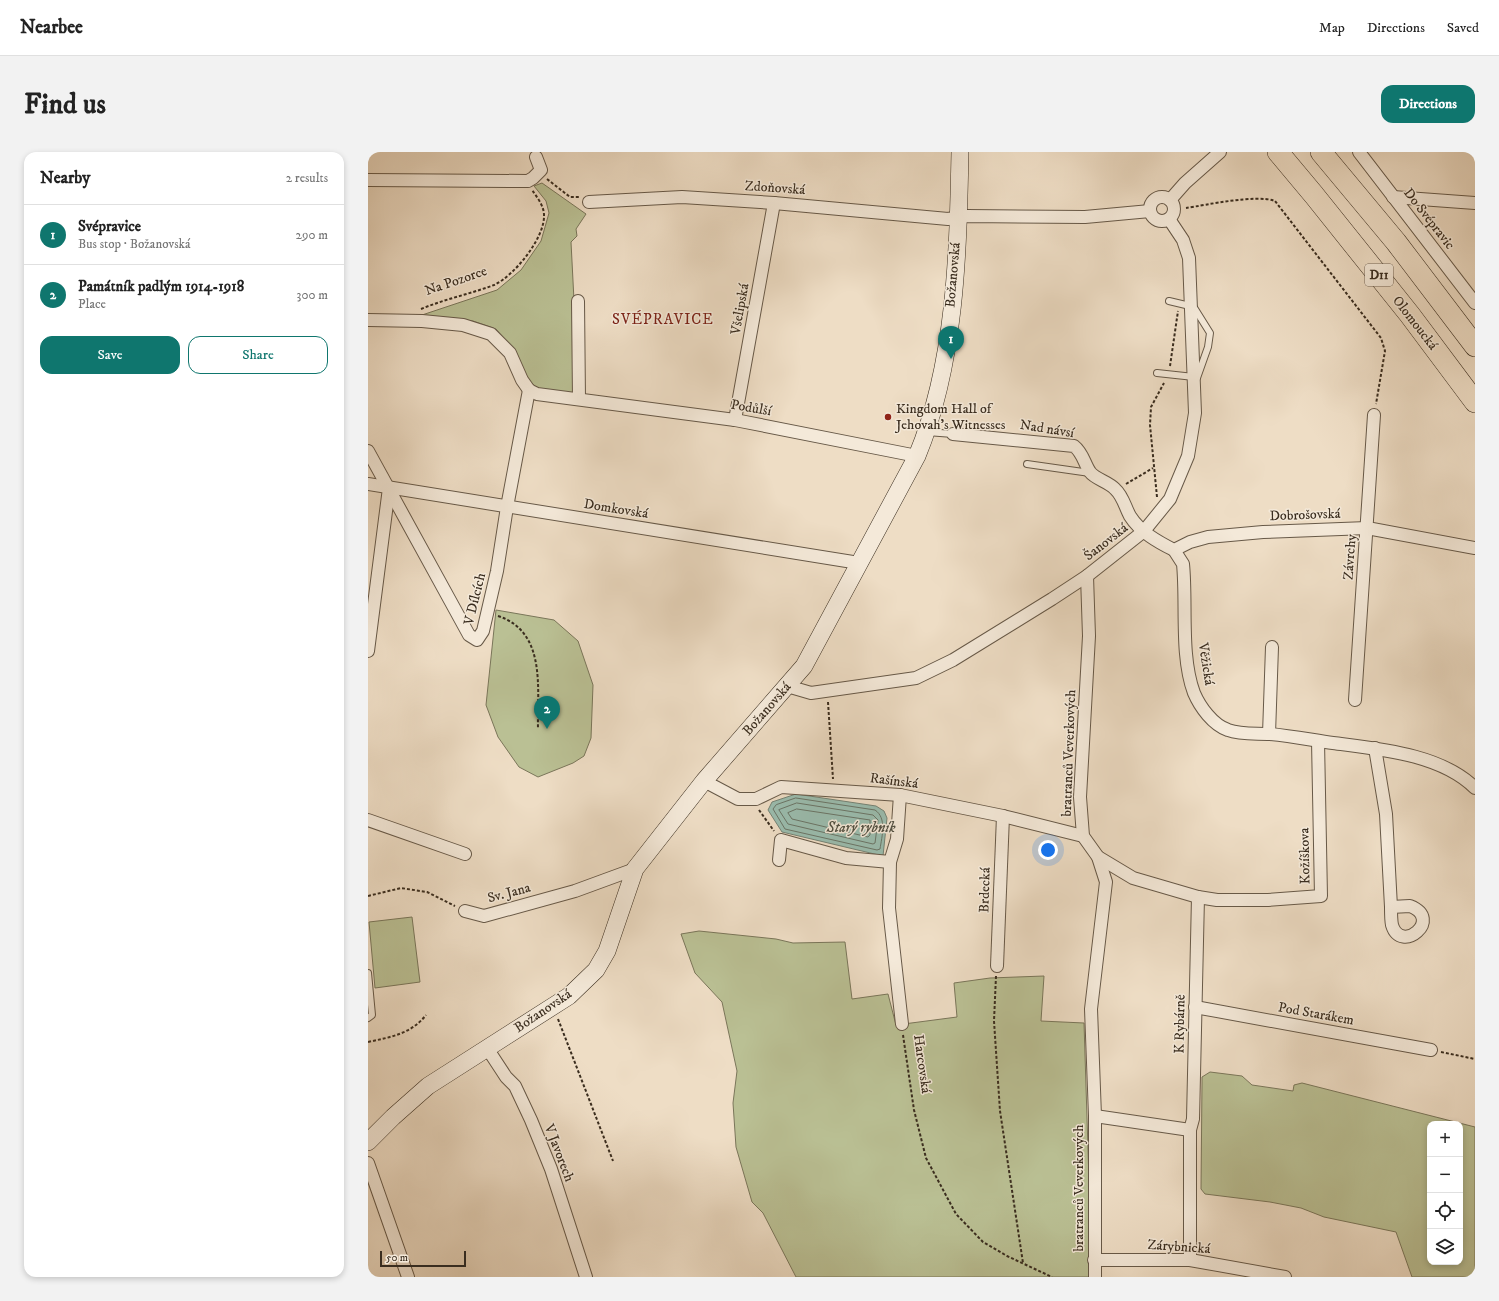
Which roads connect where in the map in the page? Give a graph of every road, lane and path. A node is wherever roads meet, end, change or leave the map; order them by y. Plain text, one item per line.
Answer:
1 (960, 152) edge
2 (1220, 152) edge
3 (1278, 152) edge
4 (1321, 152) edge
5 (1359, 152) edge
6 (536, 157) dead end
7 (541, 170) junction
8 (368, 180) edge
9 (528, 181) junction
10 (575, 197) dead end
11 (1393, 197) junction
12 (1170, 200) junction
13 (589, 202) dead end
14 (774, 203) junction
15 (1475, 203) edge
16 (1186, 208) dead end
17 (1150, 211) junction
18 (958, 217) junction
19 (1169, 219) junction
20 (578, 301) dead end
21 (1169, 301) dead end
22 (1475, 303) edge
23 (1185, 305) junction
24 (368, 320) edge
25 (402, 321) junction
26 (1475, 346) edge
27 (1157, 373) dead end
28 (1168, 374) junction
29 (1194, 381) junction
30 (528, 390) junction
31 (580, 399) junction
32 (1475, 402) edge
33 (1374, 415) joint
34 (735, 420) junction
35 (927, 432) junction
36 (953, 434) joint
37 (368, 451) edge
38 (917, 456) junction
39 (1026, 464) dead end
40 (1153, 468) junction
41 (1091, 473) junction
42 (368, 484) edge
43 (389, 488) junction
44 (1117, 490) junction
45 (507, 507) junction
46 (1157, 516) junction
47 (1367, 528) junction
48 (1144, 531) junction
49 (1475, 548) edge
50 (1174, 550) junction
51 (859, 563) junction
52 (1087, 576) junction
53 (487, 613) junction
54 (1272, 647) dead end
55 (368, 651) edge
56 (787, 686) junction
57 (827, 691) junction
58 (1356, 700) dead end
59 (538, 729) dead end
60 (1269, 734) junction
61 (1318, 741) junction
62 (1375, 748) junction
63 (704, 781) junction
64 (1475, 788) edge
65 (834, 790) junction
66 (900, 794) junction
67 (756, 799) junction
68 (1003, 816) junction
69 (368, 820) edge
70 (1083, 836) junction
71 (781, 840) junction
72 (465, 854) dead end
73 (1098, 857) junction
74 (779, 860) dead end
75 (890, 862) junction
76 (635, 869) junction
77 (368, 896) edge
78 (1198, 897) junction
79 (1391, 907) dead end
80 (465, 911) joint
81 (997, 966) joint
82 (368, 973) edge
83 (553, 1006) junction
84 (1195, 1007) junction
85 (426, 1015) dead end
86 (368, 1018) edge
87 (902, 1024) joint
88 (368, 1042) edge
89 (487, 1048) junction
90 (1431, 1050) joint
91 (1475, 1059) edge
92 (1095, 1116) junction
93 (1190, 1130) junction
94 (368, 1142) edge
95 (613, 1161) dead end
96 (368, 1163) edge
97 (1094, 1260) junction
98 (1190, 1260) junction
99 (1023, 1263) junction
100 (408, 1277) edge
101 (586, 1277) edge
102 (1052, 1277) edge
103 (1095, 1277) edge
104 (1285, 1277) edge

1 - 18 street, Božanovská
2 - 12 street
3 - 32 highway, Olomoucká / D11
4 - 26 highway, D11
5 - 11 street, Do Svépravic
6 - 7 street
7 - 9 street
7 - 10 path
8 - 9 street
9 - 25 path, Na Pozorce
11 - 15 street
11 - 22 street, Do Svépravic
12 - 17 street
12 - 19 street
13 - 14 street, Zdoňovská
14 - 18 street, Zdoňovská
14 - 34 street, Všelipská
16 - 33 path
17 - 18 street, Zdoňovská
17 - 19 street
18 - 35 street, Božanovská
19 - 23 street, Šanovská
20 - 31 street
21 - 23 lane
23 - 28 path
23 - 29 street, Šanovská
23 - 29 lane
24 - 25 street
25 - 30 street
27 - 28 lane
28 - 29 lane
28 - 40 path
29 - 46 street, Šanovská
30 - 31 street, Podůlší
30 - 45 street, V Dílcích
31 - 34 street, Podůlší
33 - 47 street, Závrchy
34 - 38 street, Podůlší
35 - 36 lane, Nad návsí
35 - 38 street, Božanovská
36 - 41 street, Nad návsí
37 - 43 street
38 - 51 street, Božanovská
39 - 41 lane
40 - 44 path
40 - 46 path
41 - 44 street
42 - 43 street, Domkovská
43 - 45 street, Domkovská
43 - 53 street, V Dílcích
43 - 55 street
44 - 48 street
45 - 51 street, Domkovská
45 - 53 street, V Dílcích
46 - 48 street, Šanovská
47 - 49 street, Dobrošovská
47 - 50 street, Dobrošovská
47 - 58 street, Závrchy
48 - 50 street
48 - 52 street, Šanovská
50 - 60 street, Věžická
51 - 56 street, Božanovská
52 - 57 street, Šanovská
52 - 70 street, bratranců Veverkových
53 - 59 path
54 - 60 street
56 - 57 street, Šanovská
56 - 63 street, Božanovská
57 - 65 path
60 - 61 street, Věžická
61 - 62 street, Věžická
61 - 78 street, Kožíškova
62 - 64 street, Věžická
62 - 79 street
63 - 67 street, Rašínská
63 - 76 street, Božanovská
65 - 66 street, Rašínská
65 - 67 street, Rašínská
66 - 68 street, Rašínská
66 - 75 street, Harcovská
67 - 71 path
68 - 70 street, Rašínská
68 - 81 street, Brdecká
69 - 72 street
70 - 73 street, bratranců Veverkových
71 - 74 street
71 - 75 street
73 - 78 street
73 - 92 street, bratranců Veverkových
75 - 87 street, Harcovská
76 - 80 street, Sv. Jana
76 - 83 street, Božanovská
77 - 80 path
78 - 84 street, K Rybárně
81 - 99 path
82 - 86 lane
83 - 89 street, Božanovská
83 - 95 path
84 - 90 street, Pod Starákem
84 - 93 street, K Rybárně
85 - 88 path
87 - 99 path, Harcovská
89 - 94 street, Božanovská
89 - 101 street, V Javorech
90 - 91 path
92 - 93 street, bratranců Veverkových
92 - 97 street, bratranců Veverkových
93 - 98 street, K Rybárně
96 - 100 street
97 - 98 street, Zárybnická
97 - 103 street, bratranců Veverkových
98 - 104 street, Zárybnická
99 - 102 path, Harcovská

